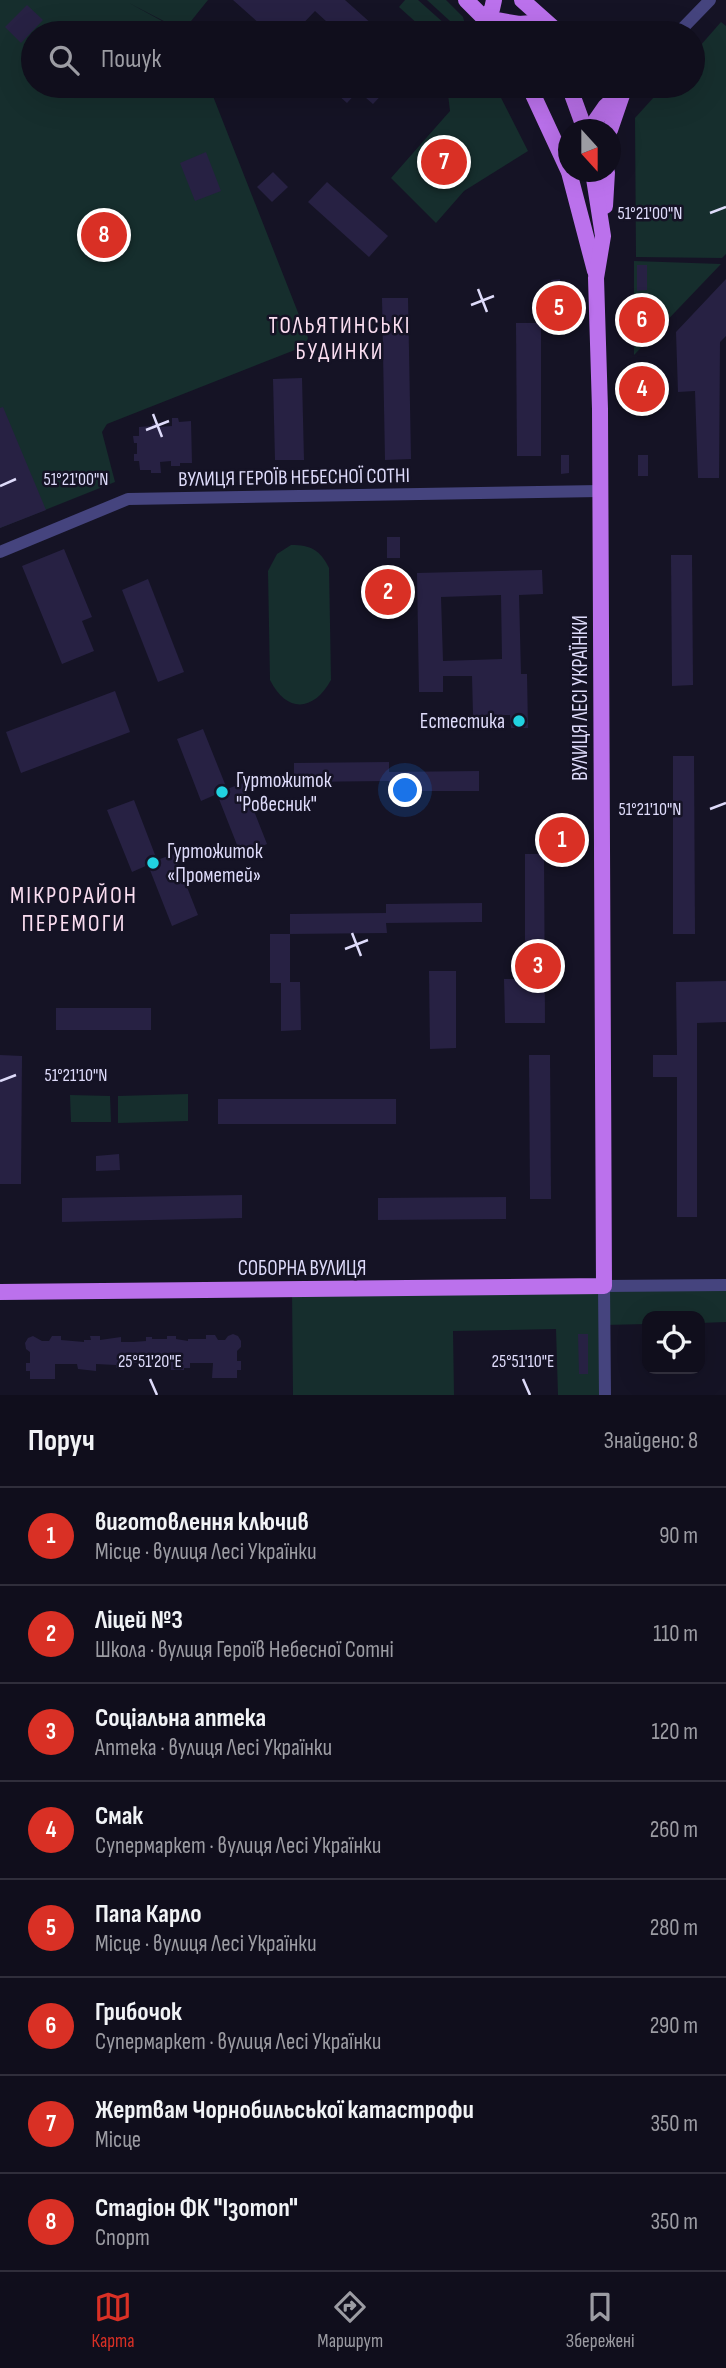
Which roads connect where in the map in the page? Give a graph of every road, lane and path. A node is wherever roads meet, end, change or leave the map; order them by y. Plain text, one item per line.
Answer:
1 (466, 0) edge
2 (494, 0) edge
3 (522, 0) edge
4 (710, 0) edge
5 (485, 18) junction
6 (488, 21) edge
7 (502, 21) edge
8 (541, 21) edge
9 (690, 21) edge
10 (535, 98) edge
11 (574, 98) edge
12 (615, 98) edge
13 (622, 98) edge
14 (582, 119) edge
15 (596, 119) edge
16 (614, 119) edge
17 (558, 147) edge
18 (572, 182) edge
19 (595, 182) edge
20 (606, 182) edge
21 (603, 236) junction
22 (596, 278) junction
23 (600, 491) junction
24 (0, 552) edge
25 (726, 1285) edge
26 (604, 1286) junction
27 (0, 1292) edge
28 (605, 1395) edge

1 - 5 main road
2 - 5 main road
3 - 8 main road
4 - 9 street
5 - 6 main road
5 - 7 main road
10 - 17 main road
11 - 14 main road
12 - 15 main road
13 - 16 main road
18 - 22 main road
19 - 21 main road
20 - 21 main road
21 - 22 main road
22 - 23 main road, ВУЛИЦЯ ЛЕСІ УКРАЇНКИ
23 - 24 street, ВУЛИЦЯ ГЕРОЇВ НЕБЕСНОЇ СОТНІ
23 - 26 main road, ВУЛИЦЯ ЛЕСІ УКРАЇНКИ
25 - 26 street
26 - 27 main road, СОБОРНА ВУЛИЦЯ
26 - 28 street

